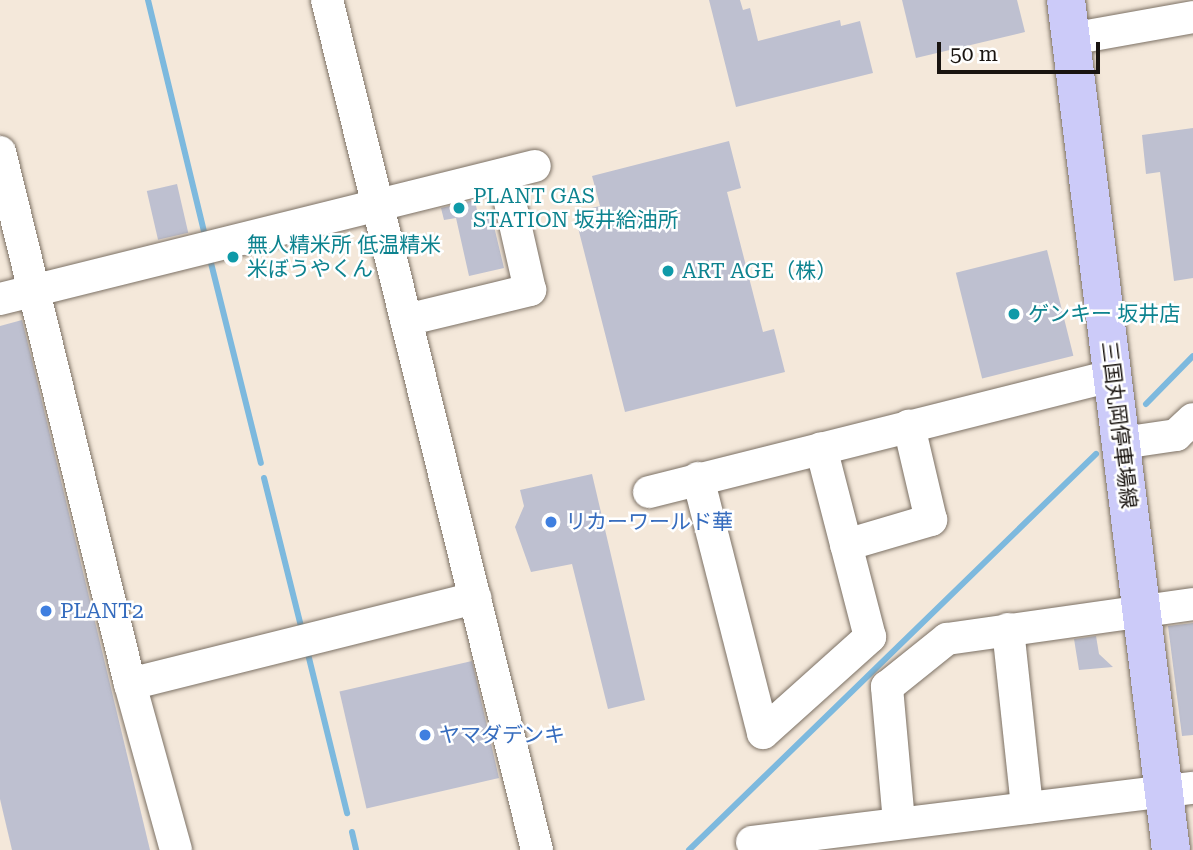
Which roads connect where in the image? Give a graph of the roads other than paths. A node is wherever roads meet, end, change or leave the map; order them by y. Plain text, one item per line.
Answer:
1 (327, 0) edge
2 (1066, 0) edge
3 (1193, 17) edge
4 (1071, 38) junction
5 (0, 152) edge
6 (535, 166) dead end
7 (504, 176) junction
8 (379, 206) junction
9 (34, 291) junction
10 (0, 299) edge
11 (406, 320) junction
12 (1112, 376) junction
13 (1193, 419) edge
14 (909, 426) junction
15 (1122, 443) junction
16 (821, 448) junction
17 (698, 478) junction
18 (649, 492) dead end
19 (846, 545) junction
20 (475, 598) junction
21 (1193, 604) edge
22 (1141, 611) junction
23 (1008, 629) junction
24 (130, 684) junction
25 (1178, 790) edge
26 (1027, 808) junction
27 (899, 822) junction
28 (752, 842) dead end
29 (176, 850) edge
30 (537, 850) edge
31 (1171, 850) edge

1 - 8 street
2 - 4 main road, 三国丸岡停車場線
3 - 4 street
4 - 12 main road, 三国丸岡停車場線
5 - 9 street
6 - 7 street
7 - 8 street
7 - 11 street
8 - 9 street
8 - 11 street
9 - 10 street
9 - 24 street
11 - 20 street
12 - 14 street
12 - 15 main road, 三国丸岡停車場線
13 - 15 street
14 - 16 street
14 - 19 street
15 - 22 main road, 三国丸岡停車場線
16 - 17 street
16 - 19 street
17 - 18 street
17 - 19 street
20 - 24 street
20 - 30 street
21 - 22 street
22 - 23 street
22 - 25 main road, 三国丸岡停車場線
23 - 26 street
23 - 27 street
24 - 29 street
25 - 26 street
25 - 31 main road, 三国丸岡停車場線
26 - 27 street
27 - 28 street

